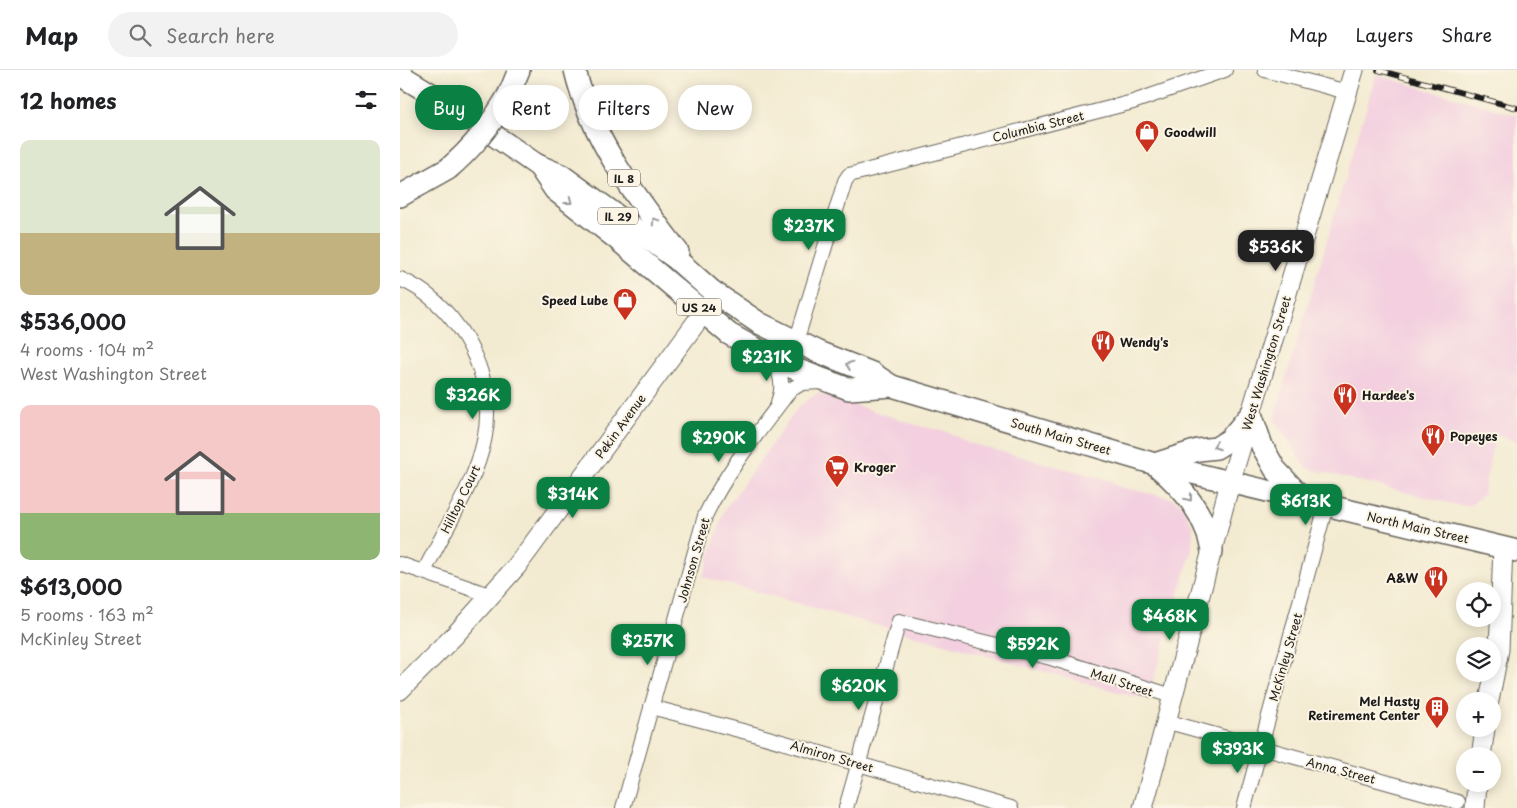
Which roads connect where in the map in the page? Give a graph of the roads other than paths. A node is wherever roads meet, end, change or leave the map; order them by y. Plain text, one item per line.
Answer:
1 (519, 70) edge
2 (575, 70) edge
3 (1225, 70) edge
4 (1264, 70) edge
5 (1354, 70) edge
6 (400, 75) edge
7 (505, 84) edge
8 (1347, 92) junction
9 (444, 165) junction
10 (538, 165) junction
11 (400, 184) edge
12 (400, 196) edge
13 (694, 274) junction
14 (400, 279) edge
15 (718, 295) junction
16 (704, 311) junction
17 (796, 342) junction
18 (757, 351) junction
19 (830, 382) junction
20 (892, 386) junction
21 (772, 413) junction
22 (1251, 414) junction
23 (1155, 464) junction
24 (1230, 483) junction
25 (1305, 501) junction
26 (1326, 506) junction
27 (1510, 549) edge
28 (1212, 551) junction
29 (400, 564) edge
30 (424, 572) junction
31 (492, 596) junction
32 (400, 690) edge
33 (1491, 692) edge
34 (1172, 696) junction
35 (651, 707) junction
36 (1165, 721) junction
37 (1260, 748) junction
38 (859, 764) junction
39 (1473, 792) edge
40 (1467, 805) edge
41 (623, 808) edge
42 (846, 808) edge
43 (1011, 808) edge
44 (1143, 808) edge
45 (1244, 808) edge

1 - 7 main road
13 -> 2 main road, IL 8
3 - 17 street, Columbia Street
4 - 8 street
5 - 8 street, West Washington Street
6 - 10 main road, South Main Street / US 24
7 - 9 main road
8 - 22 street, West Washington Street
9 - 11 main road
9 - 12 main road
10 - 13 main road, South Main Street / IL 29
10 -> 16 main road, South Main Street / US 24
13 - 15 main road, South Main Street / US 24
14 - 30 street, Hilltop Court
15 - 16 street, Pekin Avenue
15 - 17 main road, South Main Street / US 24
16 - 18 main road, South Main Street / US 24
16 - 31 street, Pekin Avenue
20 -> 17 main road, South Main Street / US 24
18 - 19 main road, South Main Street / US 24
18 - 21 street, Johnson Street
19 - 20 main road, South Main Street / US 24
19 - 21 street, Johnson Street
20 - 23 main road, South Main Street / US 24
21 - 35 street, Johnson Street
22 -> 23 main road
22 - 24 street, West Washington Street
22 - 25 main road
23 - 24 main road, South Main Street / US 24
23 -> 28 main road
24 - 25 main road, North Main Street / US 24
24 - 28 street, West Washington Street
25 - 26 main road, North Main Street / US 24
26 - 27 main road, North Main Street / US 24
26 - 37 street, McKinley Street
27 - 33 street
28 - 34 street, West Washington Street
29 - 30 street
30 - 31 street
31 - 32 street, Pekin Avenue
34 - 36 street, West Washington Street
34 - 38 street, Mall Street
35 - 38 street, Almiron Street
35 - 41 street, Johnson Street
36 - 37 street, Anna Street
36 - 44 street, West Washington Street
37 - 40 street, Anna Street
37 - 45 street, McKinley Street
38 - 42 street
38 - 43 street, Almiron Street
39 - 40 street

